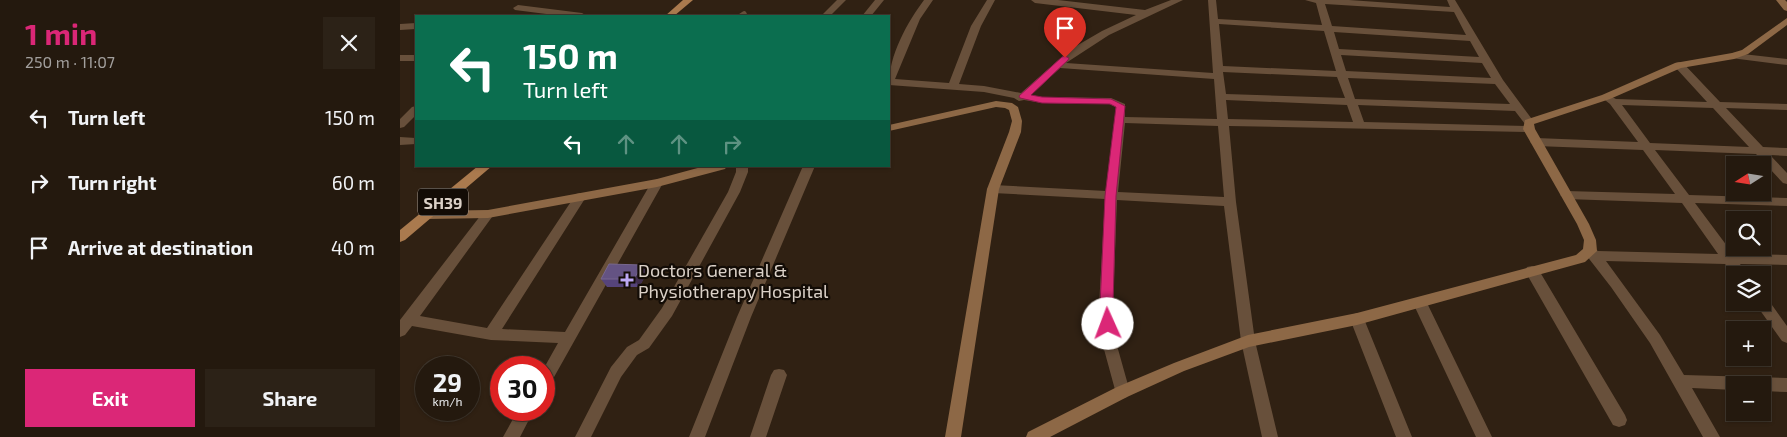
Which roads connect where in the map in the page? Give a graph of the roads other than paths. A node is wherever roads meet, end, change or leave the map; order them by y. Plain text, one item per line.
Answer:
1 (689, 0) edge
2 (842, 0) edge
3 (880, 0) edge
4 (929, 0) edge
5 (991, 0) edge
6 (1035, 0) edge
7 (1179, 0) edge
8 (1212, 0) edge
9 (1315, 0) edge
10 (1451, 0) edge
11 (1780, 0) edge
12 (517, 8) edge
13 (1787, 8) edge
14 (1458, 10) junction
15 (1145, 13) junction
16 (574, 15) edge
17 (670, 15) edge
18 (827, 15) edge
19 (867, 15) edge
20 (1213, 21) junction
21 (1787, 22) edge
22 (415, 26) edge
23 (400, 27) edge
24 (1329, 29) junction
25 (1474, 38) junction
26 (1336, 52) junction
27 (1734, 56) junction
28 (400, 58) edge
29 (415, 58) edge
30 (1485, 60) junction
31 (1787, 62) edge
32 (1058, 65) junction
33 (1679, 66) junction
34 (1217, 73) junction
35 (1342, 76) junction
36 (890, 80) edge
37 (1498, 81) junction
38 (890, 82) edge
39 (953, 87) junction
40 (1024, 96) junction
41 (1220, 97) junction
42 (1610, 100) junction
43 (1352, 102) junction
44 (996, 104) junction
45 (1718, 105) junction
46 (1787, 107) edge
47 (1518, 108) junction
48 (415, 110) edge
49 (1119, 120) junction
50 (1222, 124) junction
51 (400, 125) edge
52 (1529, 125) junction
53 (1360, 126) junction
54 (890, 128) edge
55 (400, 140) edge
56 (415, 141) edge
57 (1536, 142) junction
58 (1647, 146) junction
59 (1761, 151) junction
60 (1787, 152) edge
61 (484, 167) edge
62 (717, 167) edge
63 (742, 167) edge
64 (808, 167) edge
65 (1787, 180) edge
66 (657, 183) junction
67 (993, 189) junction
68 (1566, 195) junction
69 (1111, 196) junction
70 (580, 197) junction
71 (1683, 197) junction
72 (1230, 202) junction
73 (1787, 202) edge
74 (488, 214) junction
75 (427, 215) junction
76 (400, 236) edge
77 (1592, 254) junction
78 (1728, 258) junction
79 (1787, 260) edge
80 (1734, 266) edge
81 (1532, 271) junction
82 (1420, 303) junction
83 (1768, 311) edge
84 (1357, 319) junction
85 (404, 325) edge
86 (491, 334) junction
87 (1787, 337) edge
88 (569, 338) junction
89 (1248, 341) junction
90 (555, 362) edge
91 (779, 375) dead end
92 (1680, 381) junction
93 (1787, 384) edge
94 (1122, 392) junction
95 (1619, 420) dead end
96 (520, 421) edge
97 (511, 437) edge
98 (583, 437) edge
99 (697, 437) edge
100 (758, 437) edge
101 (953, 437) edge
102 (1034, 437) edge
103 (1270, 437) edge
104 (1404, 437) edge
105 (1484, 437) edge
106 (1712, 437) edge

1 - 17 main road
2 - 18 street
3 - 19 street
4 - 36 street
5 - 39 street
6 - 15 street
7 - 15 street
8 - 20 street
9 - 14 street
9 - 24 street
10 - 14 street
11 - 13 main road
12 - 16 street
14 - 25 street
15 - 32 street
20 - 24 street
20 - 34 street
21 - 27 main road
22 - 23 street
24 - 25 street
24 - 26 street
25 - 30 street
26 - 30 street
26 - 35 street
27 - 31 street
27 - 33 main road
28 - 29 street
30 - 37 street
32 - 34 street
32 - 40 street
33 - 42 main road
33 - 45 street
34 - 35 street
34 - 41 street
35 - 37 street
35 - 43 street
37 - 47 street
38 - 39 street
39 - 40 street
40 - 44 street
40 - 49 street
41 - 43 street
41 - 50 street
42 - 45 street
42 - 52 main road
42 - 58 street
43 - 47 street
43 - 53 street
44 - 54 main road
44 - 67 main road
45 - 46 street
45 - 59 street
47 - 52 street
48 - 51 street
49 - 50 street
49 - 69 street
50 - 53 street
50 - 72 street
52 - 53 street
52 - 57 main road
55 - 56 street
57 - 58 street
57 - 68 main road
58 - 59 street
58 - 71 street
59 - 60 street
59 - 65 street
61 - 75 main road, SH39
62 - 66 main road
63 - 98 street
64 - 99 street
66 - 70 main road
66 - 88 street
67 - 69 street
67 - 101 main road
68 - 71 street
68 - 77 main road
69 - 72 street
69 - 94 street
70 - 74 main road
70 - 86 street
71 - 73 street
71 - 78 street
72 - 89 street
74 - 75 main road
74 - 85 street
75 - 76 main road, SH39
77 - 78 street
77 - 81 main road
77 - 92 street
78 - 79 street
78 - 80 street
81 - 82 main road
81 - 95 street
82 - 84 main road
82 - 105 street
83 - 87 street
84 - 89 main road
84 - 104 street
85 - 86 street
86 - 88 street
88 - 90 street
89 - 94 main road
89 - 103 street
91 - 100 street
92 - 93 street
92 - 106 street
94 - 102 main road
96 - 97 street

